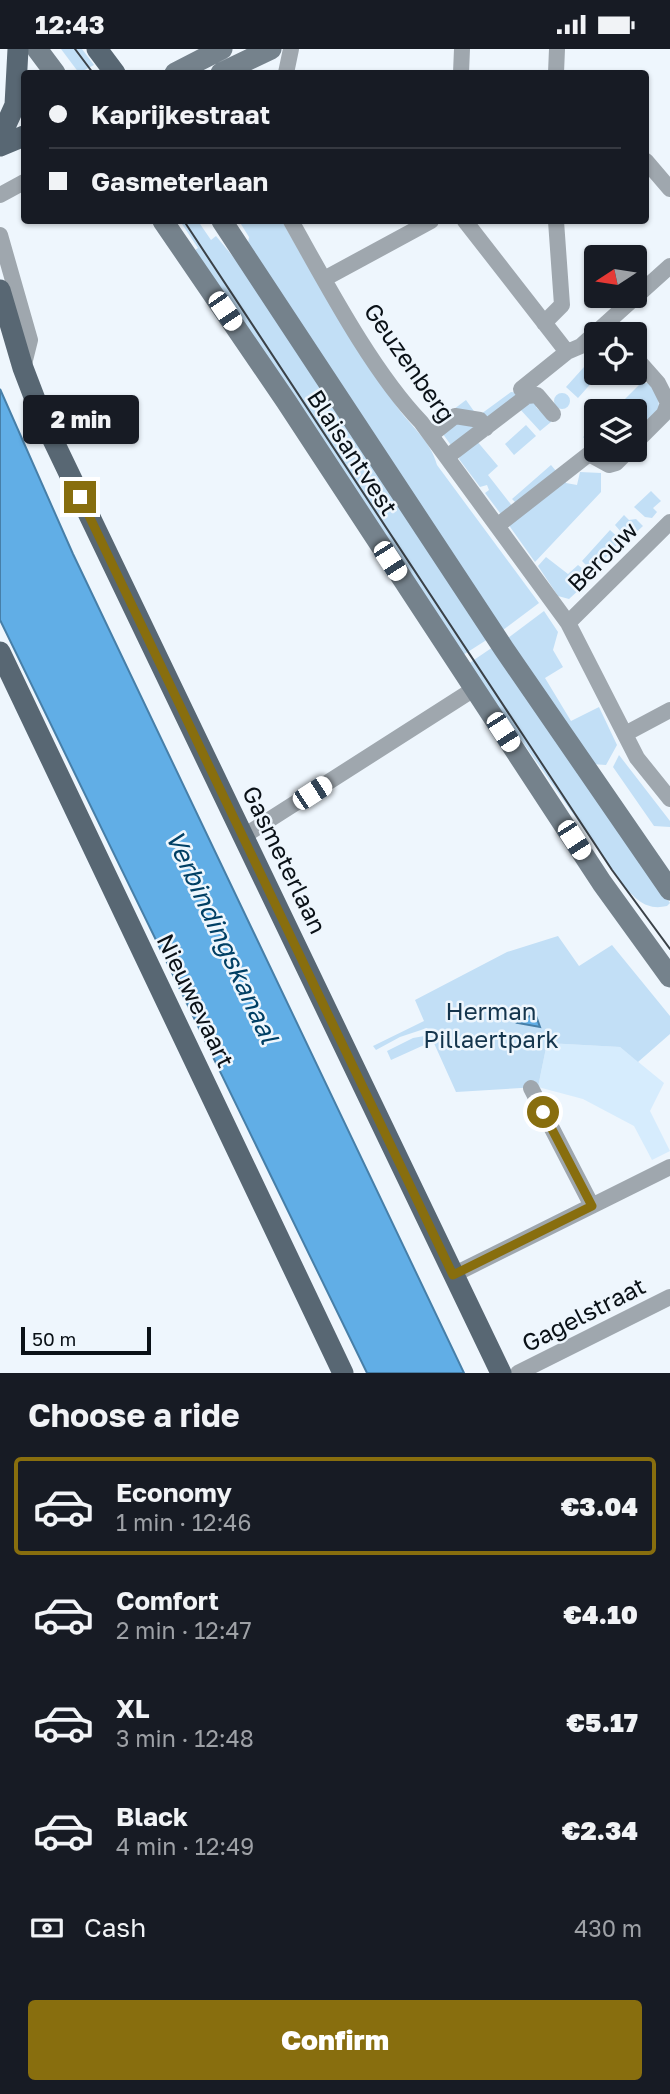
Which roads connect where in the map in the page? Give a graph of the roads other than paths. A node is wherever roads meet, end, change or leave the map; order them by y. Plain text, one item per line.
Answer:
1 (18, 49) edge
2 (37, 49) edge
3 (97, 49) edge
4 (222, 49) edge
5 (271, 49) edge
6 (291, 49) edge
7 (462, 49) edge
8 (557, 49) edge
9 (53, 70) edge
10 (113, 70) edge
11 (181, 70) edge
12 (229, 70) edge
13 (287, 70) edge
14 (461, 70) edge
15 (560, 70) edge
16 (21, 137) edge
17 (0, 138) edge
18 (0, 146) edge
19 (649, 164) edge
20 (21, 184) edge
21 (670, 189) edge
22 (0, 195) edge
23 (165, 224) edge
24 (224, 224) edge
25 (293, 224) edge
26 (425, 224) edge
27 (467, 224) edge
28 (556, 224) edge
29 (0, 235) edge
30 (670, 266) edge
31 (324, 279) junction
32 (0, 290) edge
33 (617, 322) edge
34 (544, 323) junction
35 (584, 344) edge
36 (568, 352) junction
37 (23, 368) junction
38 (647, 371) edge
39 (523, 388) junction
40 (553, 414) dead end
41 (486, 428) junction
42 (647, 431) edge
43 (431, 435) junction
44 (447, 457) junction
45 (584, 458) edge
46 (670, 522) edge
47 (497, 526) junction
48 (568, 623) junction
49 (0, 652) edge
50 (474, 689) junction
51 (670, 711) edge
52 (625, 734) junction
53 (670, 799) edge
54 (244, 837) junction
55 (670, 890) edge
56 (657, 960) edge
57 (670, 977) edge
58 (531, 1088) dead end
59 (670, 1167) edge
60 (592, 1206) junction
61 (453, 1275) junction
62 (670, 1297) edge
63 (343, 1373) edge
64 (501, 1373) edge
65 (518, 1373) edge

1 - 17 main road
2 - 9 main road
3 - 10 main road
4 - 11 main road
5 - 12 main road
6 - 13 street
7 - 14 street
8 - 15 street
16 - 18 main road
19 - 21 street
20 - 22 street
23 - 50 main road, Blaisantvest
24 - 55 main road, Blaisantvest
25 - 31 street, Geuzenberg
26 - 31 street
27 - 34 street
28 - 34 street
29 - 37 street
30 - 33 street
31 - 43 street, Geuzenberg
32 - 37 main road, Gasmeterlaan
34 - 36 street
35 - 36 street
36 - 39 street
37 - 54 main road, Gasmeterlaan
38 - 42 street
39 - 40 street
39 - 41 street
41 - 43 street
41 - 44 street
43 - 44 street, Geuzenberg
44 - 47 street, Geuzenberg
45 - 47 street
46 - 48 street, Berouw
47 - 48 street, Geuzenberg
48 - 52 street, Geuzenberg
49 - 63 main road, Nieuwevaart
50 - 54 street
50 - 56 main road, Blaisantvest
51 - 52 street
52 - 53 street, Geuzenberg
54 - 61 main road, Gasmeterlaan
56 - 57 main road, Blaisantvest
58 - 60 street
59 - 60 street
60 - 61 street
61 - 64 main road, Gasmeterlaan
62 - 65 street, Gagelstraat

